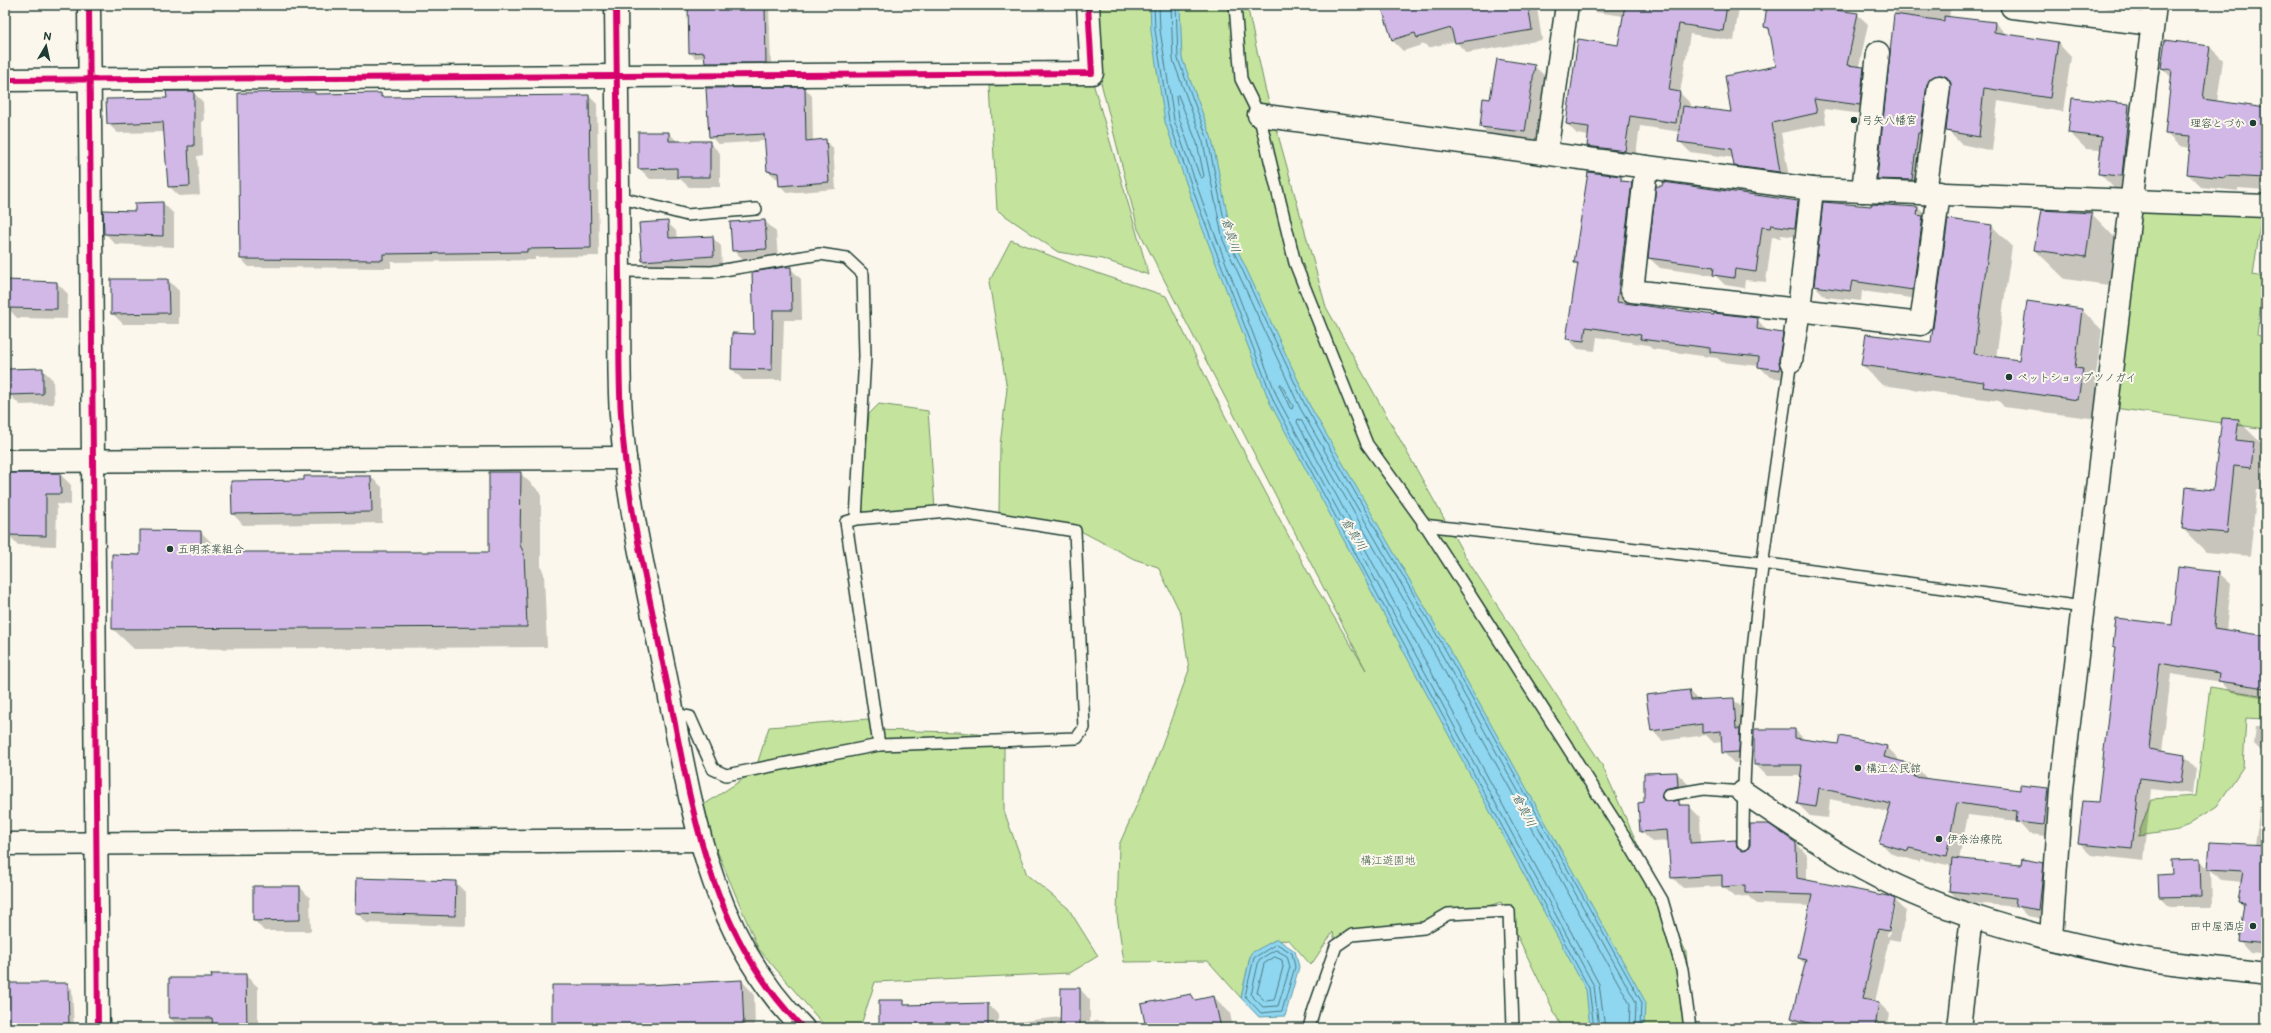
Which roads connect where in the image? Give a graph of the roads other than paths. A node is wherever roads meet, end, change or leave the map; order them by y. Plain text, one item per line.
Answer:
1 (89, 5) edge
2 (616, 5) edge
3 (1088, 5) edge
4 (1235, 5) edge
5 (1567, 5) edge
6 (2012, 7) dead end
7 (2153, 15) edge
8 (1878, 53) dead end
9 (616, 75) junction
10 (90, 79) junction
11 (5, 80) edge
12 (1939, 87) dead end
13 (1259, 115) junction
14 (1546, 153) junction
15 (1646, 167) junction
16 (1812, 189) junction
17 (1863, 191) junction
18 (1932, 193) junction
19 (618, 197) junction
20 (2132, 200) junction
21 (2266, 206) edge
22 (756, 209) dead end
23 (619, 271) junction
24 (1799, 310) junction
25 (1791, 361) joint
26 (625, 458) junction
27 (94, 460) junction
28 (5, 461) edge
29 (856, 519) junction
30 (1424, 525) junction
31 (1761, 563) junction
32 (2083, 607) junction
33 (673, 714) junction
34 (879, 745) junction
35 (1743, 792) junction
36 (1668, 795) dead end
37 (700, 840) junction
38 (97, 843) junction
39 (5, 844) edge
40 (1743, 844) dead end
41 (1972, 916) junction
42 (2051, 938) junction
43 (2266, 974) edge
44 (98, 1028) edge
45 (803, 1028) edge
46 (1309, 1028) edge
47 (1513, 1028) edge
48 (1690, 1028) edge
49 (1959, 1028) edge

1 - 10 street
2 - 9 street
3 - 9 street
4 - 13 lane
5 - 14 street
6 - 7 street
7 - 20 street
8 - 17 street
9 - 10 street
9 - 19 street
10 - 11 street
10 - 27 street
12 - 18 street
13 - 14 street
13 - 30 lane
14 - 15 street
15 - 16 street
15 - 24 street
16 - 17 street
16 - 24 street
17 - 18 street
18 - 20 street
18 - 24 street
19 - 22 lane
19 - 23 street
20 - 21 street
20 - 32 street
23 - 26 street
23 - 29 lane
24 - 25 street
25 - 31 lane
26 - 27 street
26 - 33 street
27 - 28 street
27 - 38 street
29 - 34 lane
29 - 34 lane
30 - 31 lane
30 - 48 lane
31 - 32 lane
31 - 35 lane
32 - 42 street
33 - 34 lane
33 - 37 street
35 - 36 lane
35 - 40 lane
35 - 41 street
37 - 38 street
37 - 45 street
38 - 39 street
38 - 44 street
41 - 42 street
41 - 49 street
42 - 43 street
46 - 47 lane

